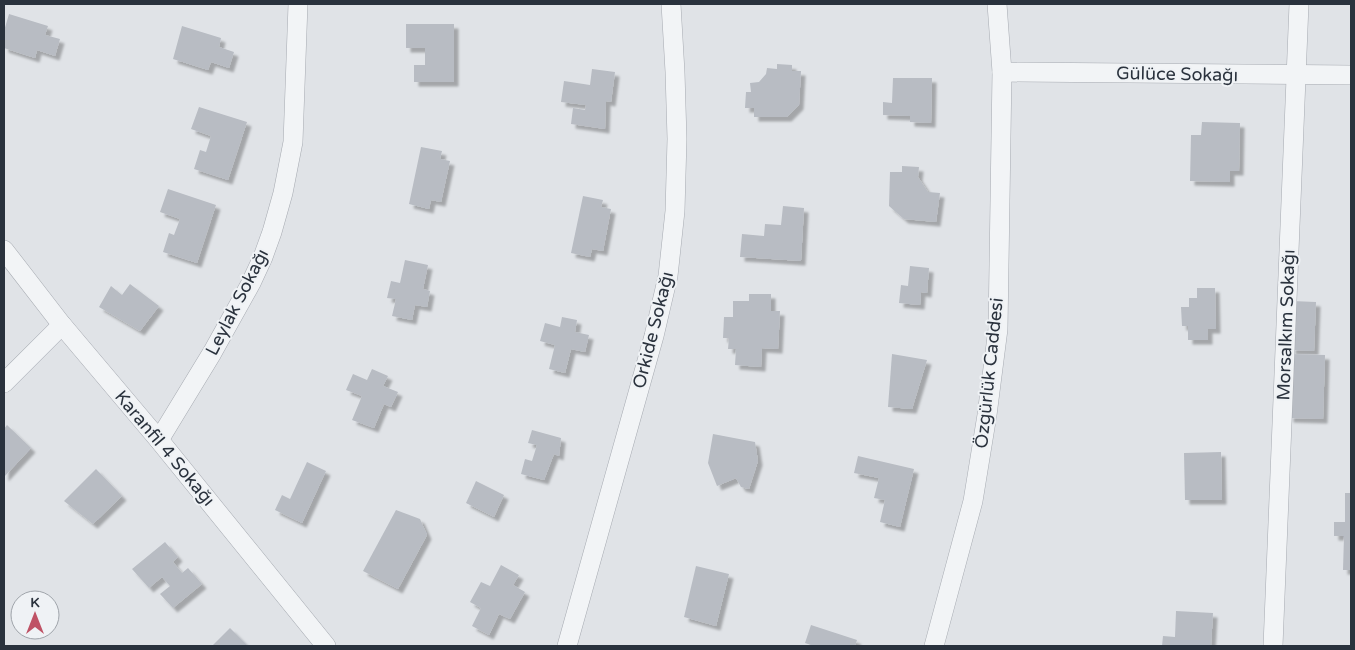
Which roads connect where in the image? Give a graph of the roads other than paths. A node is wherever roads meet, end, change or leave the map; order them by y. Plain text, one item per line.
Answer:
1 (298, 4) edge
2 (671, 4) edge
3 (997, 4) edge
4 (1299, 4) edge
5 (1002, 72) junction
6 (1297, 75) junction
7 (1351, 75) edge
8 (4, 250) edge
9 (62, 325) junction
10 (4, 383) edge
11 (159, 440) junction
12 (326, 646) edge
13 (567, 646) edge
14 (934, 646) edge
15 (1273, 646) edge

1 - 11 street, Leylak Sokağı
2 - 13 street, Orkide Sokağı
3 - 5 street, Özgürlük Caddesi
4 - 6 street, Morsalkım Sokağı
5 - 6 street, Gülüce Sokağı
5 - 14 street, Özgürlük Caddesi
6 - 7 street, Gülüce Sokağı
6 - 15 street, Morsalkım Sokağı
8 - 9 street, Karanfil 4 Sokağı
9 - 10 street
9 - 11 street, Karanfil 4 Sokağı
11 - 12 street, Karanfil 4 Sokağı

